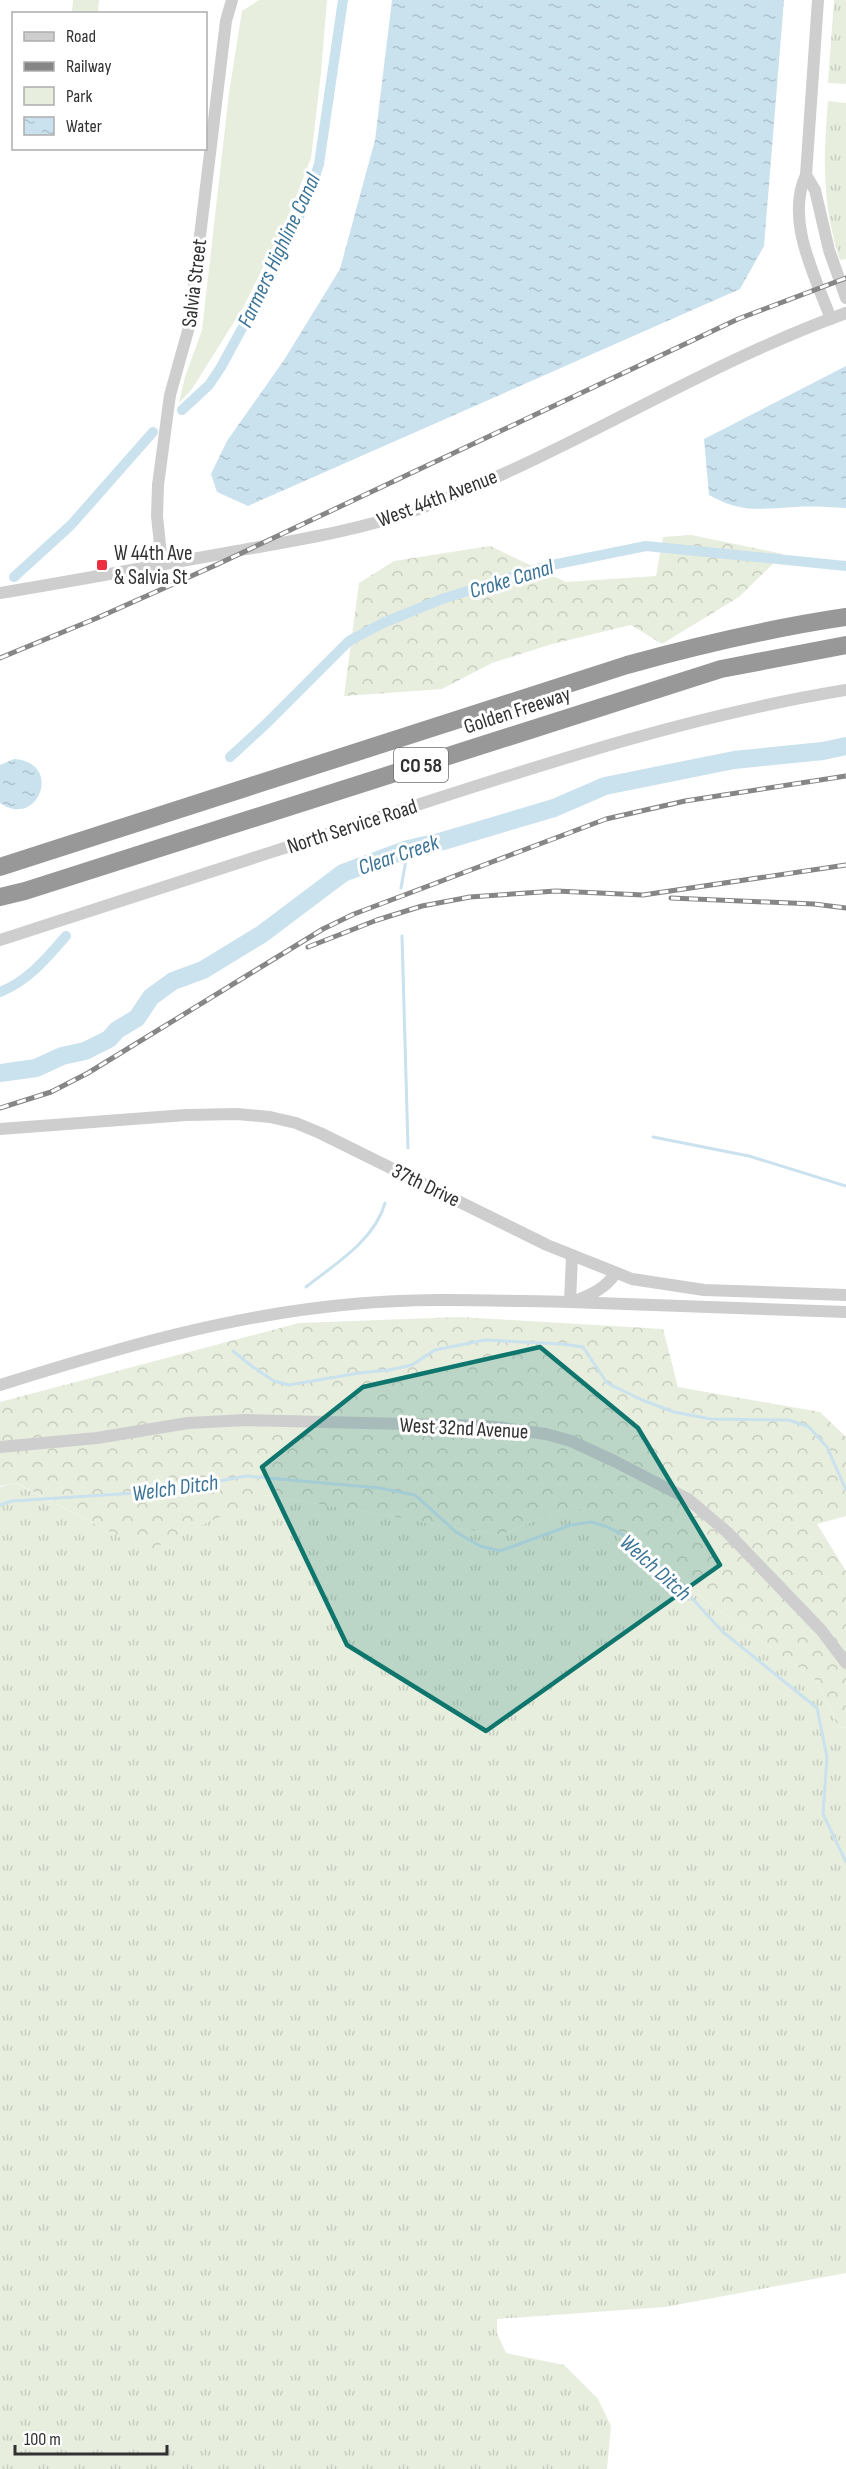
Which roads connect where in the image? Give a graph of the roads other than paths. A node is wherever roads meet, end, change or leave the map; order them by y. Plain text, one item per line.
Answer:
1 (232, 0) edge
2 (818, 0) edge
3 (806, 175) junction
4 (846, 298) edge
5 (846, 313) edge
6 (831, 319) junction
7 (162, 564) junction
8 (0, 593) edge
9 (846, 617) edge
10 (846, 645) edge
11 (846, 690) edge
12 (0, 867) edge
13 (0, 897) edge
14 (0, 940) edge
15 (0, 1129) edge
16 (572, 1256) junction
17 (615, 1274) junction
18 (846, 1295) edge
19 (570, 1302) junction
20 (846, 1312) edge
21 (0, 1385) edge
22 (0, 1447) edge
23 (846, 1663) edge

1 - 7 street, Salvia Street
2 - 3 street
3 - 4 street
3 - 6 street
5 - 6 street, West 44th Avenue
6 - 7 street, West 44th Avenue
7 - 8 street, West 44th Avenue
9 - 12 highway, Golden Freeway / CO 58
10 - 13 highway, Golden Freeway / CO 58
11 - 14 street, North Service Road
15 - 16 street, 37th Drive
16 - 17 street, 37th Drive
16 - 19 street
17 - 18 street, 37th Drive
17 - 19 street
19 - 20 street
19 - 21 street
22 - 23 street, West 32nd Avenue

